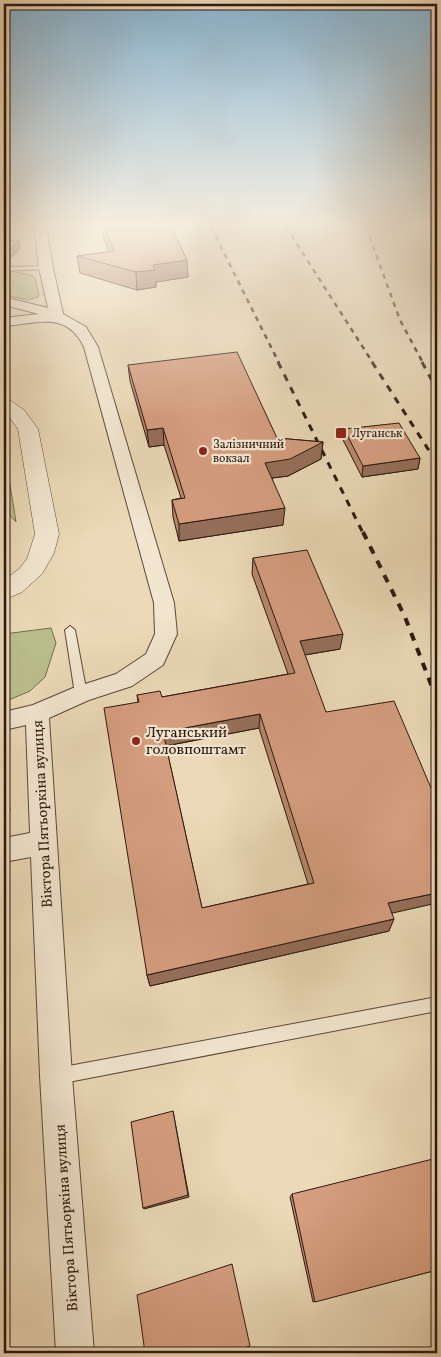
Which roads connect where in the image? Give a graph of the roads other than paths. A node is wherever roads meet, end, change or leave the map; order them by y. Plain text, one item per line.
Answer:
1 (51, 290) edge
2 (4, 301) edge
3 (57, 317) junction
4 (4, 322) edge
5 (75, 326) junction
6 (4, 332) edge
7 (4, 405) edge
8 (4, 591) edge
9 (70, 630) dead end
10 (81, 694) junction
11 (37, 713) junction
12 (4, 721) edge
13 (44, 842) junction
14 (4, 850) edge
15 (437, 1004) edge
16 (56, 1076) junction
17 (75, 1353) edge

1 - 3 street
2 - 3 street, Віктора Пятьоркіна вулиця
3 - 4 street
3 - 5 street, Віктора Пятьоркіна вулиця
5 - 6 street
5 - 10 street, Віктора Пятьоркіна вулиця
7 - 8 street
9 - 10 lane
10 - 11 street, Віктора Пятьоркіна вулиця
11 - 12 street
11 - 13 street, Віктора Пятьоркіна вулиця
13 - 14 street
13 - 16 street, Віктора Пятьоркіна вулиця
15 - 16 lane
16 - 17 street, Віктора Пятьоркіна вулиця

